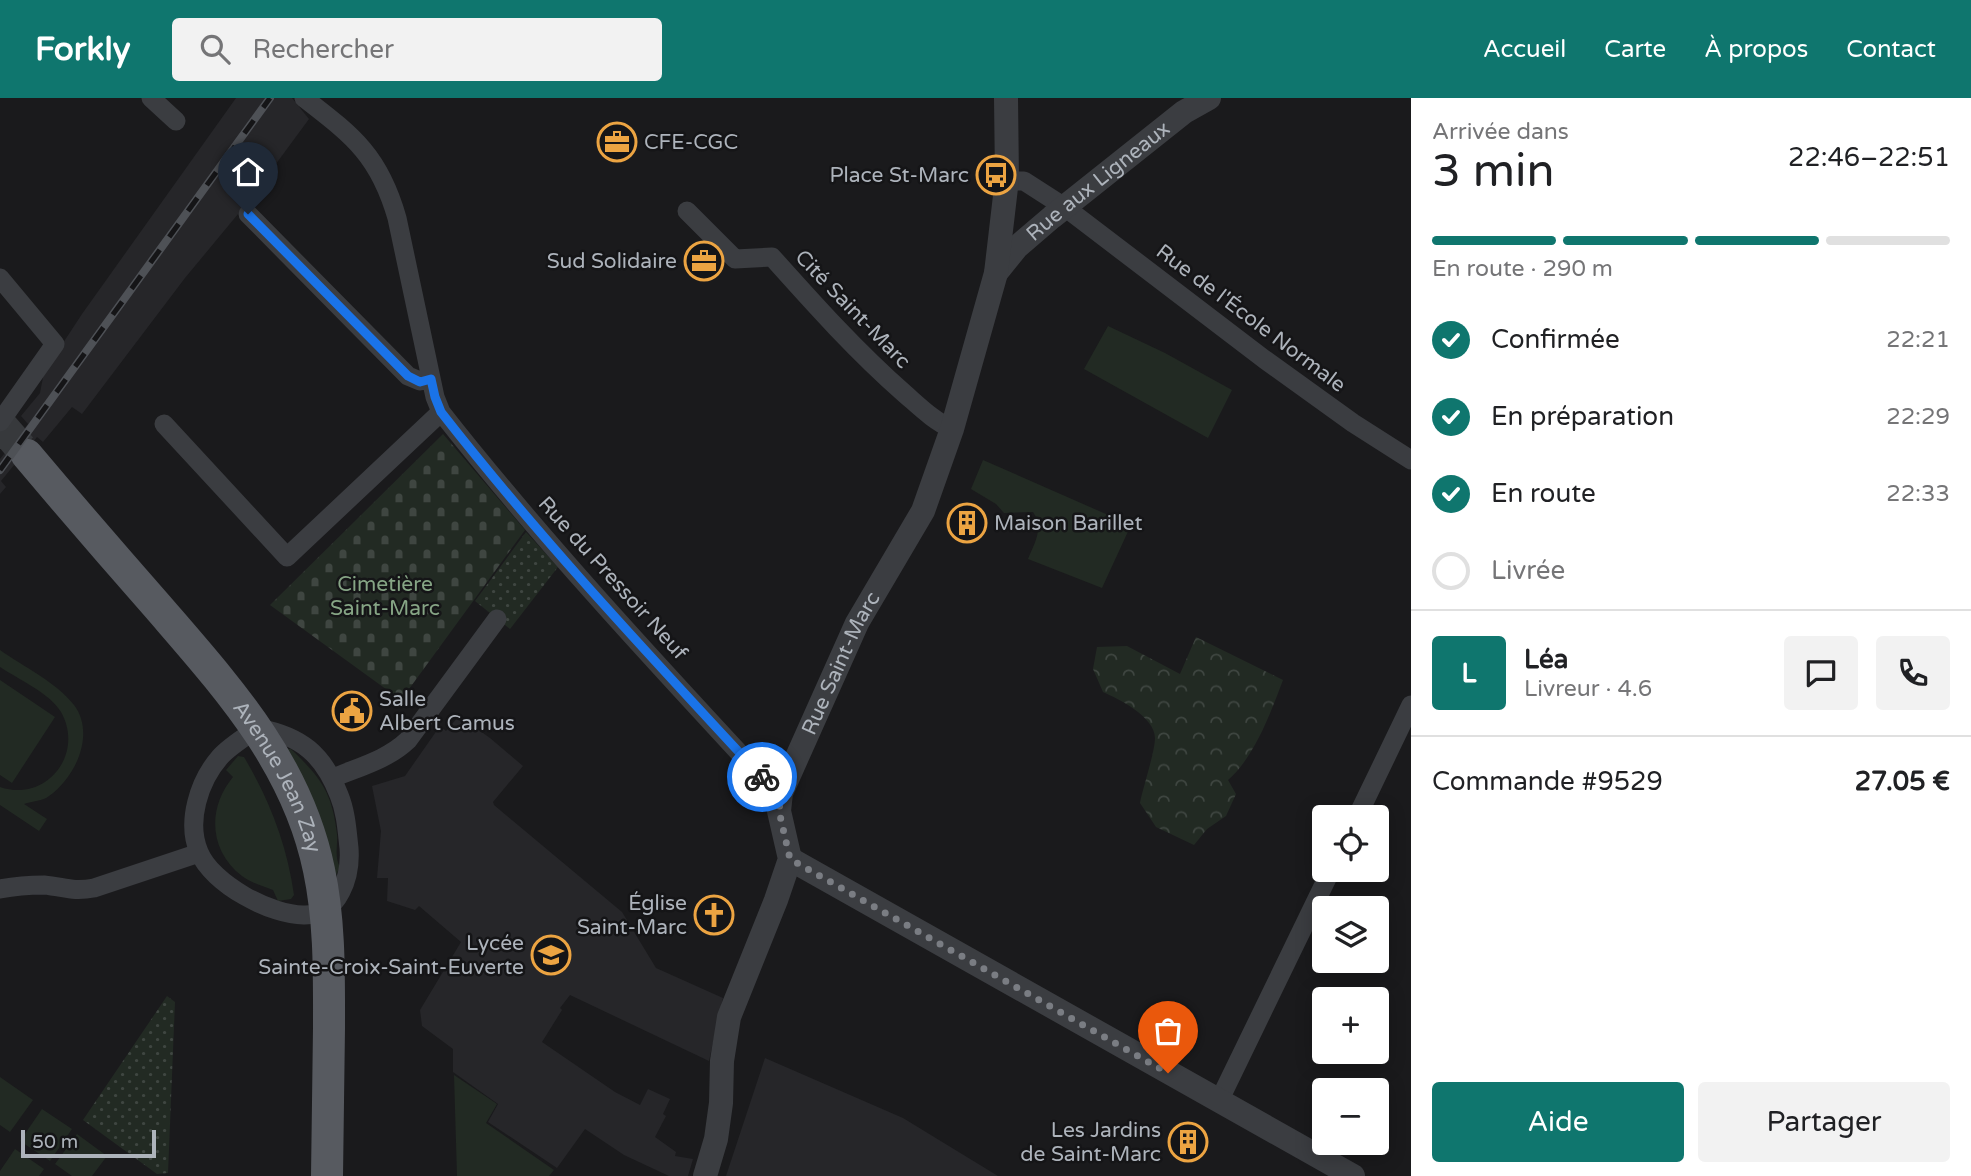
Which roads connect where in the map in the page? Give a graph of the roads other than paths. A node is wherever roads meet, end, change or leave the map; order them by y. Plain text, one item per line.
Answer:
1 (151, 98) edge
2 (1006, 98) edge
3 (1209, 98) edge
4 (305, 99) edge
5 (176, 121) dead end
6 (1006, 186) junction
7 (1066, 208) junction
8 (687, 211) dead end
9 (248, 214) dead end
10 (1008, 243) junction
11 (996, 274) joint
12 (0, 278) edge
13 (431, 379) junction
14 (441, 412) junction
15 (0, 422) edge
16 (164, 424) dead end
17 (952, 429) junction
18 (1411, 460) edge
19 (21, 462) tunnel mouth
20 (497, 619) dead end
21 (1411, 705) edge
22 (250, 734) junction
23 (333, 778) junction
24 (781, 793) junction
25 (1363, 805) edge
26 (199, 853) junction
27 (790, 859) junction
28 (1326, 882) edge
29 (0, 889) edge
30 (316, 912) junction
31 (1219, 1101) junction
32 (309, 1176) edge
33 (327, 1176) edge
34 (705, 1176) edge
35 (1353, 1176) edge

1 - 5 street
2 - 6 street
3 - 7 street, Rue aux Ligneaux
4 - 13 street, Rue du Pressoir Neuf
6 - 7 street, Rue de l'École Normale
6 - 10 street
7 - 10 street, Rue aux Ligneaux
7 - 18 street, Rue de l'École Normale
8 - 17 street, Cité Saint-Marc
9 - 13 street
10 - 11 street, Rue aux Ligneaux
11 - 17 street, Rue Saint-Marc
12 - 15 street
13 - 14 street, Rue du Pressoir Neuf
14 - 16 street
14 - 24 street, Rue du Pressoir Neuf
17 - 24 street, Rue Saint-Marc
19 - 22 main road, Avenue Jean Zay
20 - 23 street
21 - 25 street
22 - 23 street
22 - 26 street
22 - 30 main road, Avenue Jean Zay
23 - 30 street
24 - 27 street, Rue Saint-Marc
26 - 29 street
26 - 30 street
27 - 31 street
27 - 34 street
28 - 31 street
30 - 32 main road, Avenue Jean Zay
30 - 33 main road, Avenue Jean Zay
31 - 35 street

